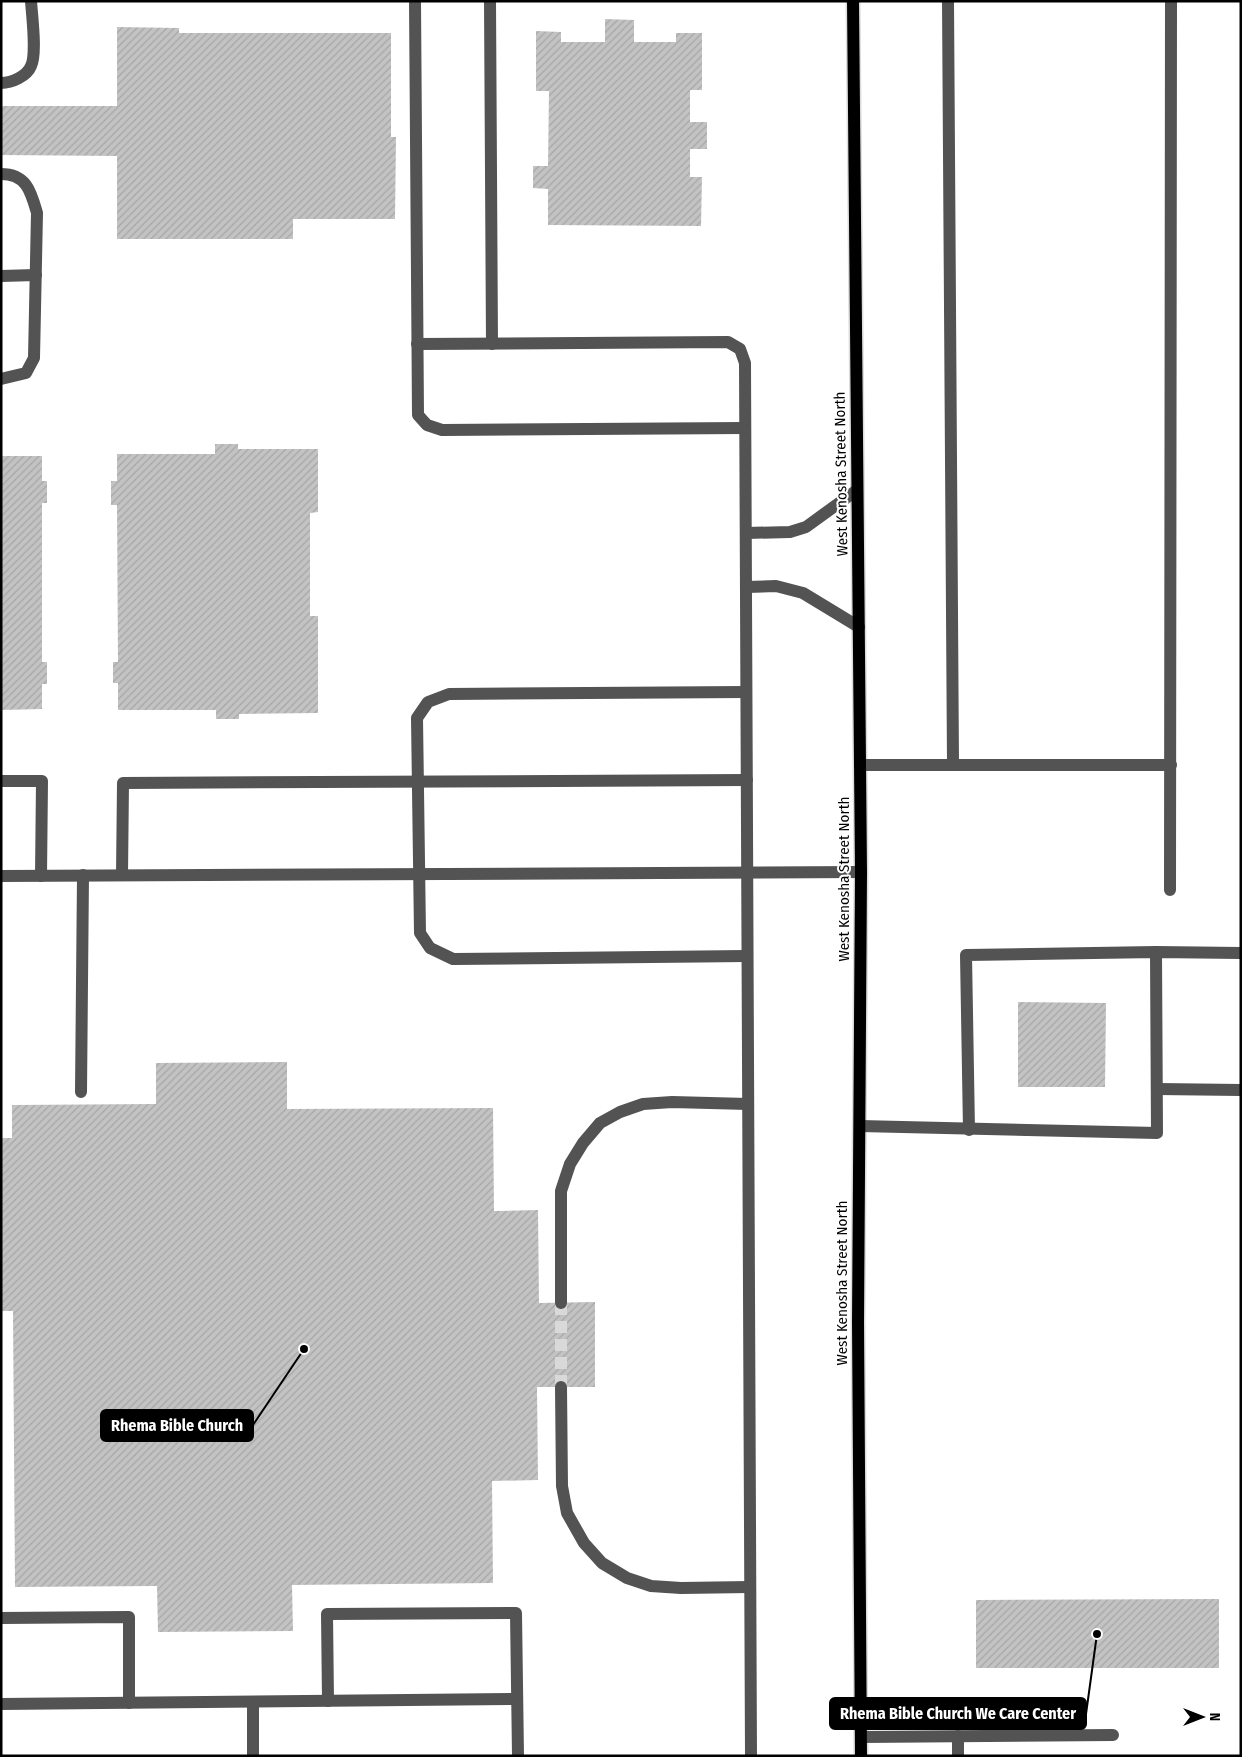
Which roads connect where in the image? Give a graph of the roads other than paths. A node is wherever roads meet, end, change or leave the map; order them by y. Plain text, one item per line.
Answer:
1 (31, 1) edge
2 (415, 1) edge
3 (490, 1) edge
4 (853, 1) edge
5 (948, 1) edge
6 (1171, 1) edge
7 (1, 83) edge
8 (1, 174) edge
9 (1, 276) edge
10 (36, 276) junction
11 (417, 344) junction
12 (492, 344) junction
13 (1, 379) edge
14 (745, 428) junction
15 (857, 490) junction
16 (746, 533) junction
17 (746, 587) junction
18 (859, 627) junction
19 (746, 692) junction
20 (860, 765) junction
21 (953, 765) junction
22 (1171, 765) junction
23 (746, 780) junction
24 (1, 781) edge
25 (418, 782) junction
26 (747, 872) junction
27 (860, 872) junction
28 (419, 874) junction
29 (83, 875) junction
30 (122, 875) junction
31 (1, 876) edge
32 (41, 876) junction
33 (1170, 890) dead end
34 (1156, 952) junction
35 (1241, 954) edge
36 (747, 956) junction
37 (1157, 1089) junction
38 (1241, 1090) edge
39 (81, 1092) dead end
40 (748, 1104) junction
41 (860, 1126) junction
42 (969, 1130) junction
43 (561, 1302) tunnel mouth
44 (561, 1387) tunnel mouth
45 (750, 1587) junction
46 (1, 1618) edge
47 (517, 1699) junction
48 (328, 1701) junction
49 (253, 1702) junction
50 (129, 1703) junction
51 (1, 1704) edge
52 (1113, 1735) dead end
53 (958, 1736) junction
54 (860, 1737) junction
55 (253, 1756) edge
56 (518, 1756) edge
57 (751, 1756) edge
58 (861, 1756) edge
59 (958, 1756) edge

1 - 7 street
2 - 11 street
3 - 12 street
4 - 15 main road, West Kenosha Street North
5 - 21 street
6 - 22 street
8 - 10 street
9 - 10 street
10 - 13 street
11 - 12 street
11 - 14 street
12 - 14 street
14 - 16 street
15 - 16 street
15 - 18 main road, West Kenosha Street North
16 - 17 street
17 - 18 street
17 - 19 street
18 - 20 main road, West Kenosha Street North
19 - 23 street
19 - 25 street
20 - 21 street
20 - 27 main road, West Kenosha Street North
21 - 22 street
22 - 33 street
23 - 25 street
23 - 26 street
24 - 32 street
25 - 28 street
25 - 30 street
26 - 27 street
26 - 28 street
26 - 36 street
27 - 41 main road, West Kenosha Street North
28 - 30 street
28 - 36 street
29 - 30 street
29 - 32 street
29 - 39 street
31 - 32 street
34 - 35 street
34 - 37 street
34 - 42 street
36 - 40 street
37 - 38 street
37 - 42 street
40 - 43 street
40 - 45 street
41 - 42 street
41 - 54 main road, West Kenosha Street North
44 - 45 street
45 - 57 street
46 - 50 street
47 - 48 street
47 - 48 street
47 - 56 street
48 - 49 street
49 - 50 street
49 - 55 street
50 - 51 street
52 - 53 street
53 - 54 street
53 - 59 street
54 - 58 main road, West Kenosha Street North

